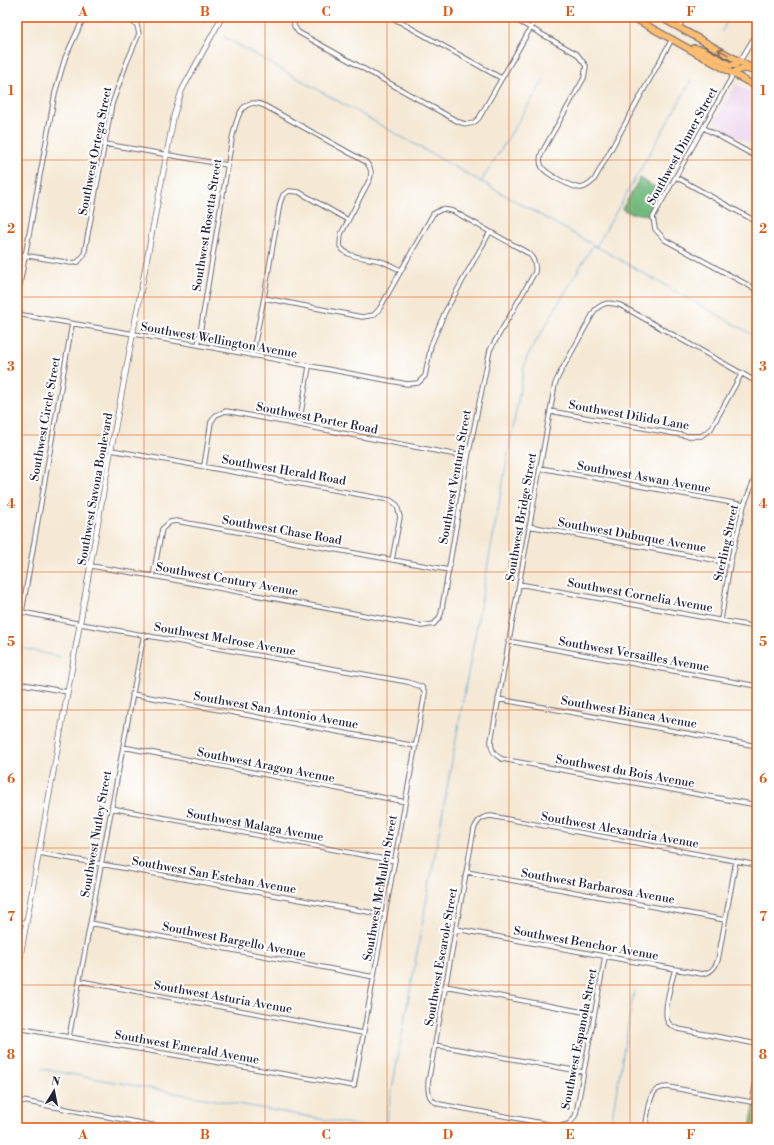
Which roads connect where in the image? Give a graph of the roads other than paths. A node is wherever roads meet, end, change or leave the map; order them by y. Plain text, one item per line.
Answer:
1 (18, 17) edge
2 (84, 17) edge
3 (126, 17) edge
4 (222, 17) edge
5 (294, 17) edge
6 (391, 17) edge
7 (511, 17) edge
8 (537, 17) edge
9 (632, 17) edge
10 (660, 17) edge
11 (684, 17) edge
12 (17, 20) edge
13 (679, 27) junction
14 (531, 28) junction
15 (757, 33) edge
16 (672, 38) junction
17 (688, 47) junction
18 (740, 61) junction
19 (757, 71) edge
20 (734, 74) junction
21 (757, 74) edge
22 (501, 78) junction
23 (757, 88) edge
24 (704, 128) junction
25 (105, 144) junction
26 (166, 154) junction
27 (757, 157) edge
28 (227, 166) junction
29 (676, 177) junction
30 (348, 220) junction
31 (757, 222) edge
32 (490, 232) junction
33 (17, 254) edge
34 (25, 256) junction
35 (400, 270) junction
36 (757, 290) edge
37 (264, 298) junction
38 (17, 300) edge
39 (17, 314) edge
40 (72, 324) junction
41 (133, 335) junction
42 (198, 345) junction
43 (252, 356) junction
44 (309, 367) junction
45 (742, 373) junction
46 (757, 382) edge
47 (550, 411) junction
48 (299, 424) junction
49 (111, 450) junction
50 (468, 457) junction
51 (204, 466) junction
52 (540, 468) junction
53 (757, 473) edge
54 (744, 505) junction
55 (529, 526) junction
56 (392, 560) junction
57 (730, 563) junction
58 (91, 566) junction
59 (449, 570) junction
60 (153, 576) junction
61 (519, 584) junction
62 (17, 611) edge
63 (22, 612) junction
64 (359, 614) joint
65 (721, 620) junction
66 (81, 624) junction
67 (757, 626) edge
68 (144, 634) junction
69 (508, 641) junction
70 (17, 684) edge
71 (757, 686) edge
72 (68, 692) junction
73 (426, 693) joint
74 (132, 694) junction
75 (498, 699) junction
76 (416, 746) junction
77 (757, 746) edge
78 (123, 747) junction
79 (493, 751) joint
80 (406, 802) junction
81 (757, 806) edge
82 (111, 808) junction
83 (479, 820) joint
84 (39, 853) junction
85 (395, 861) junction
86 (736, 861) junction
87 (101, 865) junction
88 (757, 865) edge
89 (467, 872) junction
90 (385, 915) junction
91 (725, 920) junction
92 (17, 922) edge
93 (26, 923) junction
94 (90, 923) junction
95 (456, 929) junction
96 (605, 957) junction
97 (674, 969) junction
98 (17, 975) edge
99 (374, 977) junction
100 (80, 981) junction
101 (446, 986) junction
102 (594, 1014) junction
103 (17, 1028) edge
104 (363, 1033) junction
105 (69, 1037) junction
106 (757, 1044) edge
107 (435, 1045) junction
108 (584, 1072) junction
109 (757, 1076) edge
110 (354, 1086) joint
111 (17, 1100) edge
112 (752, 1102) junction
113 (757, 1103) edge
114 (570, 1124) joint
115 (168, 1128) edge
116 (646, 1128) edge

1 - 12 street
2 - 34 street
3 - 25 street, Southwest Ortega Street
4 - 26 street, Southwest Savona Boulevard
5 - 22 street
6 - 22 street
7 - 14 street
8 - 14 street
9 - 16 main road
10 - 13 main road
11 - 13 street
18 -> 13 main road
14 - 16 street
14 - 22 street
15 - 18 street
16 - 17 main road
17 - 18 main road
17 - 20 main road
18 - 19 main road
20 - 21 main road
20 - 23 main road
20 - 24 street, Southwest Dinner Street
24 - 27 street
24 - 29 street, Southwest Dinner Street
25 - 26 street
25 - 34 street, Southwest Ortega Street
26 - 28 street
26 - 41 street, Southwest Savona Boulevard
28 - 30 street, Southwest Rosetta Street
28 - 42 street, Southwest Rosetta Street
29 - 31 street
29 - 36 street, Southwest Dinner Street
30 - 35 street
30 - 37 street
32 - 35 street
32 - 44 street, Southwest Wellington Avenue
32 - 50 street, Southwest Ventura Street
33 - 34 street
34 - 38 street
35 - 37 street
37 - 43 street
39 - 40 street, Southwest Wellington Avenue
40 - 41 street, Southwest Wellington Avenue
40 - 63 street, Southwest Circle Street
41 - 42 street, Southwest Wellington Avenue
41 - 49 street, Southwest Savona Boulevard
42 - 43 street, Southwest Wellington Avenue
43 - 44 street, Southwest Wellington Avenue
44 - 48 street
45 - 46 street
45 - 47 street, Southwest Dilido Lane
45 - 47 street, Southwest Bridge Street
47 - 52 street, Southwest Bridge Street
48 - 50 street, Southwest Porter Road
48 - 51 street, Southwest Porter Road
49 - 51 street, Southwest Herald Road
49 - 58 street, Southwest Savona Boulevard
50 - 59 street, Southwest Ventura Street
51 - 56 street, Southwest Herald Road
52 - 54 street, Southwest Aswan Avenue
52 - 55 street, Southwest Bridge Street
53 - 54 street, Sterling Street
54 - 57 street, Sterling Street
55 - 57 street, Southwest Dubuque Avenue
55 - 61 street, Southwest Bridge Street
56 - 59 street, Southwest Chase Road
56 - 60 street, Southwest Chase Road
57 - 65 street, Sterling Street
58 - 60 street, Southwest Century Avenue
58 - 66 street, Southwest Savona Boulevard
59 - 64 street, Southwest Ventura Street
60 - 64 street, Southwest Century Avenue
61 - 65 street, Southwest Cornelia Avenue
61 - 69 street, Southwest Bridge Street
62 - 63 street, Southwest Melrose Avenue
63 - 66 street, Southwest Melrose Avenue
65 - 67 street, Southwest Cornelia Avenue
66 - 68 street, Southwest Melrose Avenue
66 - 72 street, Southwest Savona Boulevard
68 - 73 street, Southwest Melrose Avenue
68 - 74 street, Southwest Nutley Street
69 - 71 street, Southwest Versailles Avenue
69 - 75 street, Southwest Bridge Street
70 - 72 street
72 - 84 street, Southwest Savona Boulevard
73 - 76 street, Southwest McMullen Street
74 - 76 street, Southwest San Antonio Avenue
74 - 78 street, Southwest Nutley Street
75 - 77 street, Southwest Bianca Avenue
75 - 79 street, Southwest Bridge Street
76 - 80 street, Southwest McMullen Street
78 - 80 street, Southwest Aragon Avenue
78 - 82 street, Southwest Nutley Street
79 - 81 street, Southwest du Bois Avenue
80 - 85 street, Southwest McMullen Street
82 - 85 street, Southwest Malaga Avenue
82 - 87 street, Southwest Nutley Street
83 - 86 street, Southwest Alexandria Avenue
83 - 89 street, Southwest Escarole Street
84 - 87 street, Southwest San Esteban Avenue
84 - 93 street, Southwest Savona Boulevard
85 - 90 street, Southwest McMullen Street
86 - 88 street, Southwest Alexandria Avenue
86 - 91 street
87 - 90 street, Southwest San Esteban Avenue
87 - 94 street, Southwest Nutley Street
89 - 91 street, Southwest Barbarosa Avenue
89 - 95 street, Southwest Escarole Street
90 - 99 street, Southwest McMullen Street
91 - 97 street, Southwest Benchor Avenue
92 - 93 street
93 - 98 street, Southwest Savona Boulevard
94 - 99 street, Southwest Bargello Avenue
94 - 100 street, Southwest Nutley Street
95 - 96 street, Southwest Benchor Avenue
95 - 101 street, Southwest Escarole Street
96 - 97 street, Southwest Benchor Avenue
96 - 102 street, Southwest Espanola Street
97 - 106 street
99 - 104 street, Southwest McMullen Street
100 - 104 street, Southwest Asturia Avenue
100 - 105 street, Southwest Nutley Street
101 - 102 street
101 - 107 street, Southwest Escarole Street
102 - 108 street, Southwest Espanola Street
103 - 105 street, Southwest Emerald Avenue
104 - 110 street, Southwest McMullen Street
105 - 110 street, Southwest Emerald Avenue
107 - 108 street
107 - 114 street, Southwest Escarole Street
108 - 114 street, Southwest Espanola Street
109 - 112 street
111 - 115 street
112 - 113 street
112 - 116 street

